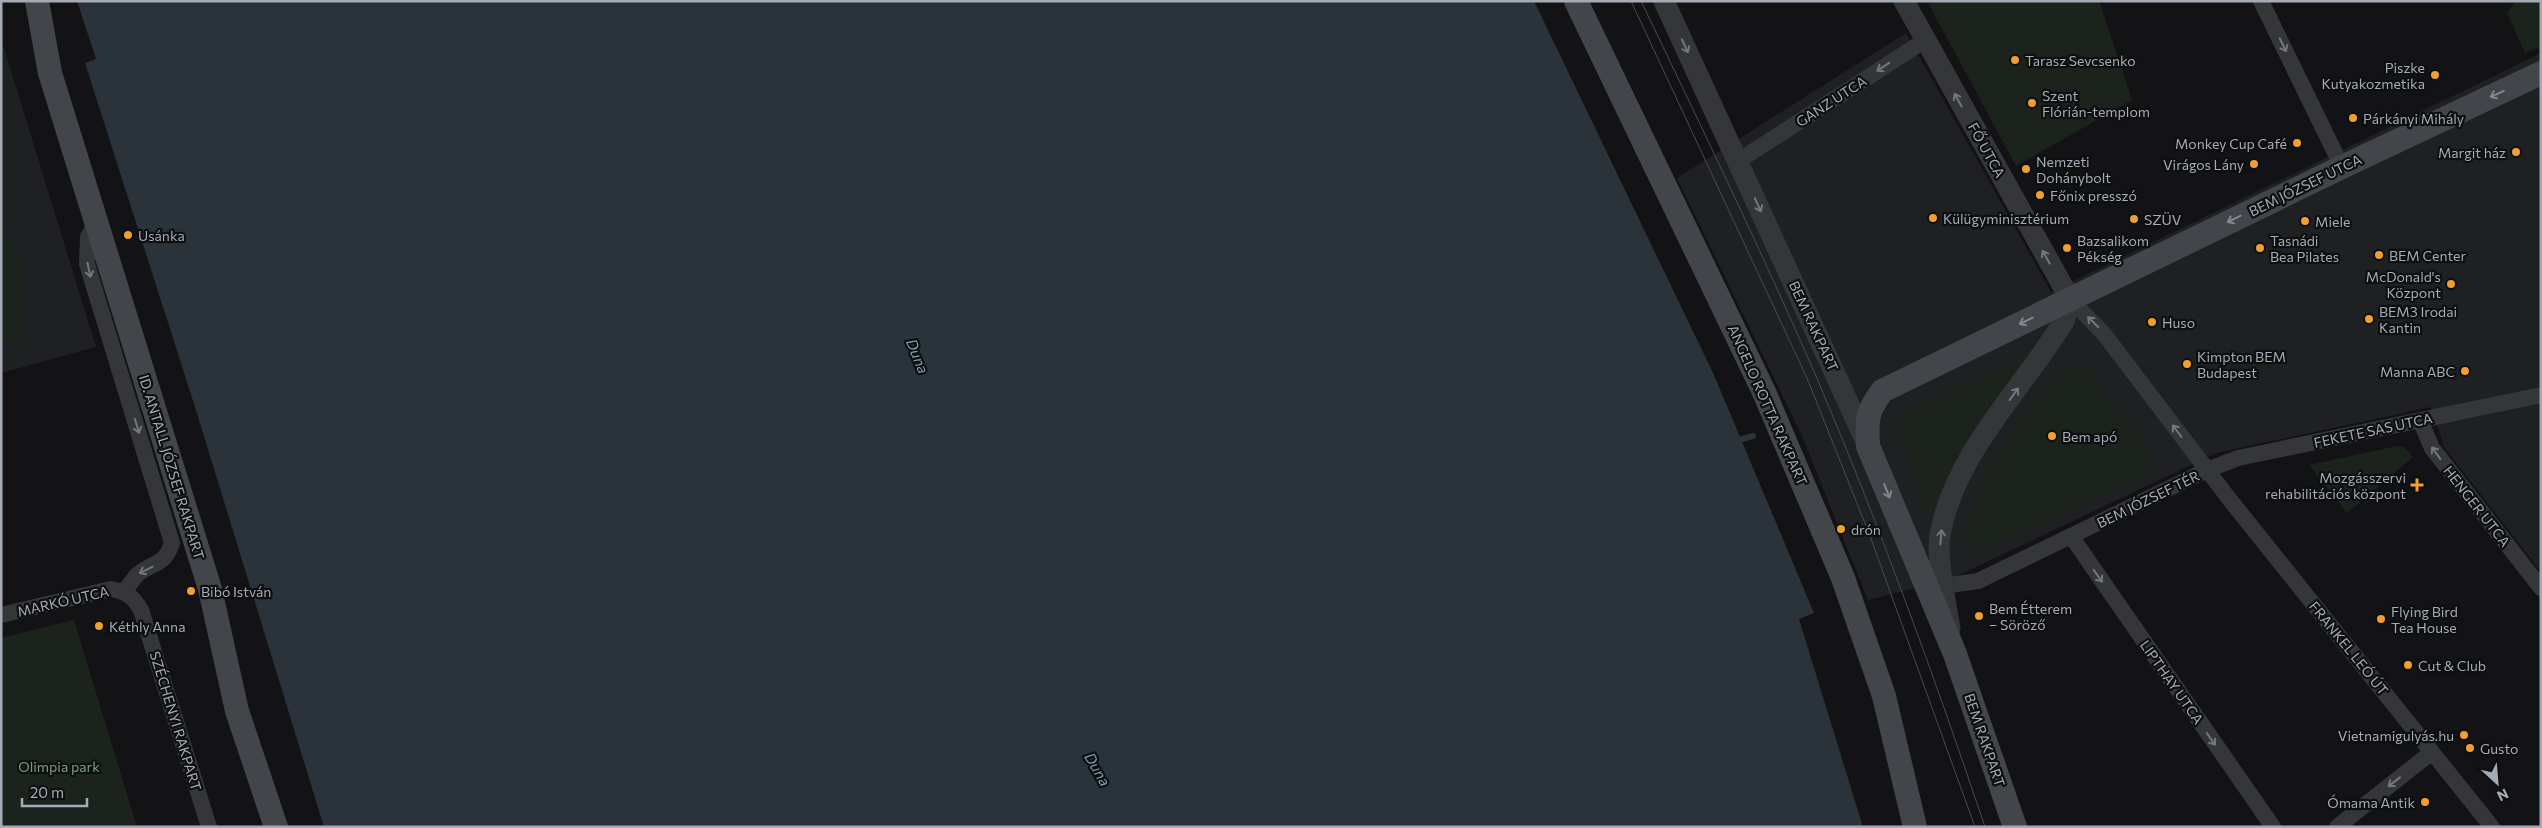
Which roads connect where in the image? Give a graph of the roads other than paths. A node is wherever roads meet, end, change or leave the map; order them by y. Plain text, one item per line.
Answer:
1 (37, 1) edge
2 (1576, 1) edge
3 (1664, 1) edge
4 (1904, 1) edge
5 (2261, 1) edge
6 (1924, 41) junction
7 (2541, 73) edge
8 (1738, 161) junction
9 (2342, 167) junction
10 (95, 224) junction
11 (2070, 299) junction
12 (2541, 395) edge
13 (2420, 420) junction
14 (1868, 446) junction
15 (2206, 470) junction
16 (2071, 536) junction
17 (1910, 547) junction
18 (1943, 586) junction
19 (2541, 588) edge
20 (124, 592) junction
21 (1, 615) edge
22 (1955, 654) junction
23 (2432, 752) junction
24 (209, 827) edge
25 (276, 827) edge
26 (1914, 827) edge
27 (2015, 827) edge
28 (2273, 827) edge
29 (2337, 827) edge
30 (2492, 827) edge

1 - 10 main road, ID. ANTALL JÓZSEF RAKPART
2 - 26 main road, ANGELO ROTTA RAKPART
3 -> 8 street, BEM RAKPART
4 - 6 street, FŐ UTCA
5 -> 9 street
6 -> 8 street, GANZ UTCA
11 -> 6 street, FŐ UTCA
7 -> 9 main road, BEM JÓZSEF UTCA
8 -> 14 street, BEM RAKPART
9 -> 11 main road, BEM JÓZSEF UTCA
10 -> 20 street, ID. ANTALL JÓZSEF RAKPART
10 - 25 main road, ID. ANTALL JÓZSEF RAKPART
11 -> 14 main road
15 -> 11 street, BEM JÓZSEF TÉR
18 -> 11 street
12 - 13 street, FEKETE SAS UTCA
13 - 15 street, FEKETE SAS UTCA
19 -> 13 street, HENGER UTCA
14 -> 17 main road, BEM RAKPART
15 - 16 street, BEM JÓZSEF TÉR
15 - 23 street, FRANKEL LEÓ ÚT
16 - 18 street, BEM JÓZSEF TÉR
16 -> 28 street, LIPTHAY UTCA
17 - 18 street
17 - 22 main road, BEM RAKPART
18 - 22 street, BEM RAKPART
20 - 21 street, MARKÓ UTCA
20 - 24 street, SZÉCHENYI RAKPART
22 - 27 main road, BEM RAKPART
23 -> 29 street
23 - 30 street, FRANKEL LEÓ ÚT

